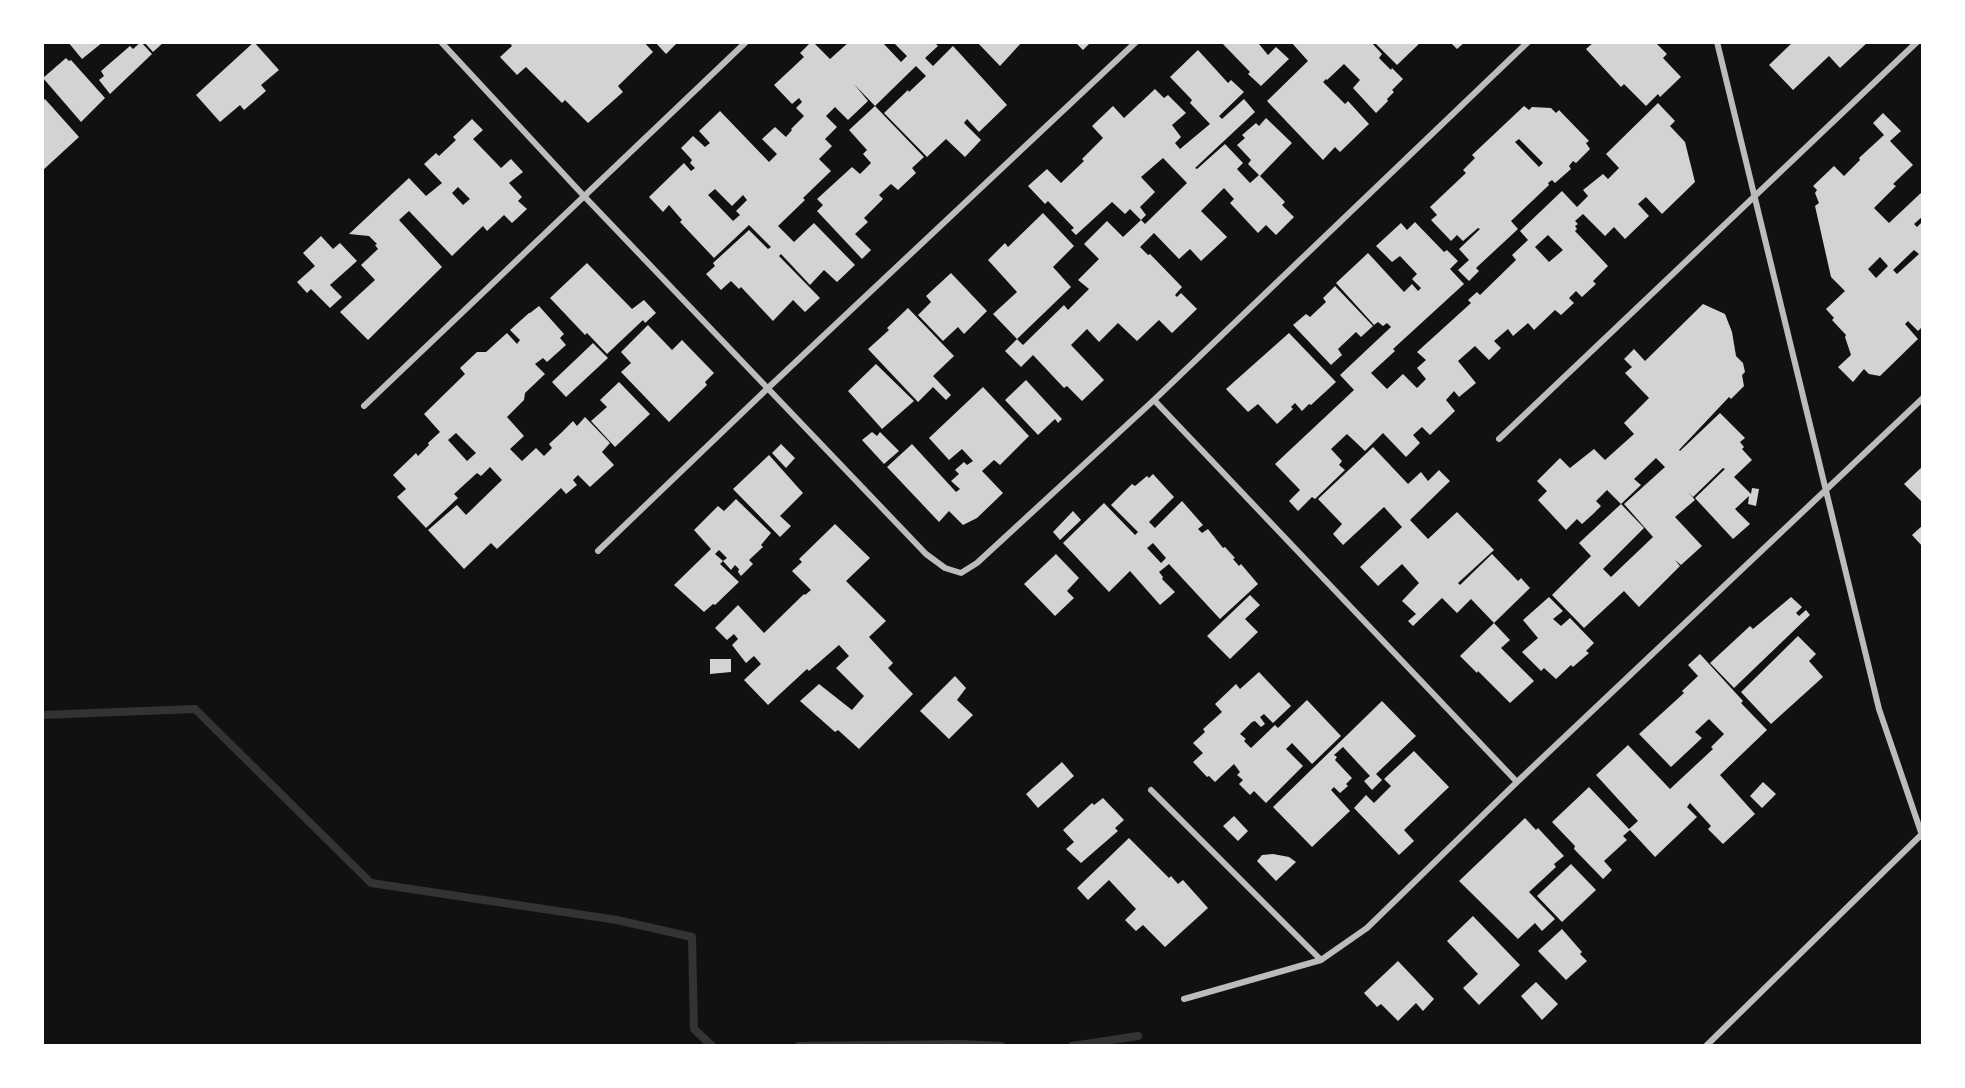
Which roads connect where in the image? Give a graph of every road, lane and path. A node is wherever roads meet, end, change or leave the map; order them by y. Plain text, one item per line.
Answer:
1 (441, 42) edge
2 (746, 42) edge
3 (1136, 42) edge
4 (1528, 42) edge
5 (1717, 42) edge
6 (1917, 42) edge
7 (583, 195) junction
8 (1754, 197) junction
9 (768, 388) junction
10 (1923, 398) edge
11 (1154, 400) junction
12 (364, 406) dead end
13 (1499, 439) dead end
14 (1825, 491) junction
15 (598, 551) dead end
16 (1517, 782) junction
17 (1151, 790) dead end
18 (1922, 835) edge
19 (1322, 960) junction
20 (1184, 999) dead end
21 (1706, 1046) edge

1 - 7 street
2 - 7 street
3 - 9 street
4 - 11 street
5 - 8 street
6 - 8 street
7 - 9 street
7 - 12 street
8 - 13 street
8 - 14 street
9 - 11 street
9 - 15 street
10 - 14 street
11 - 16 street
14 - 16 street
14 - 18 street
16 - 19 street
17 - 19 street
18 - 21 street
19 - 20 street

